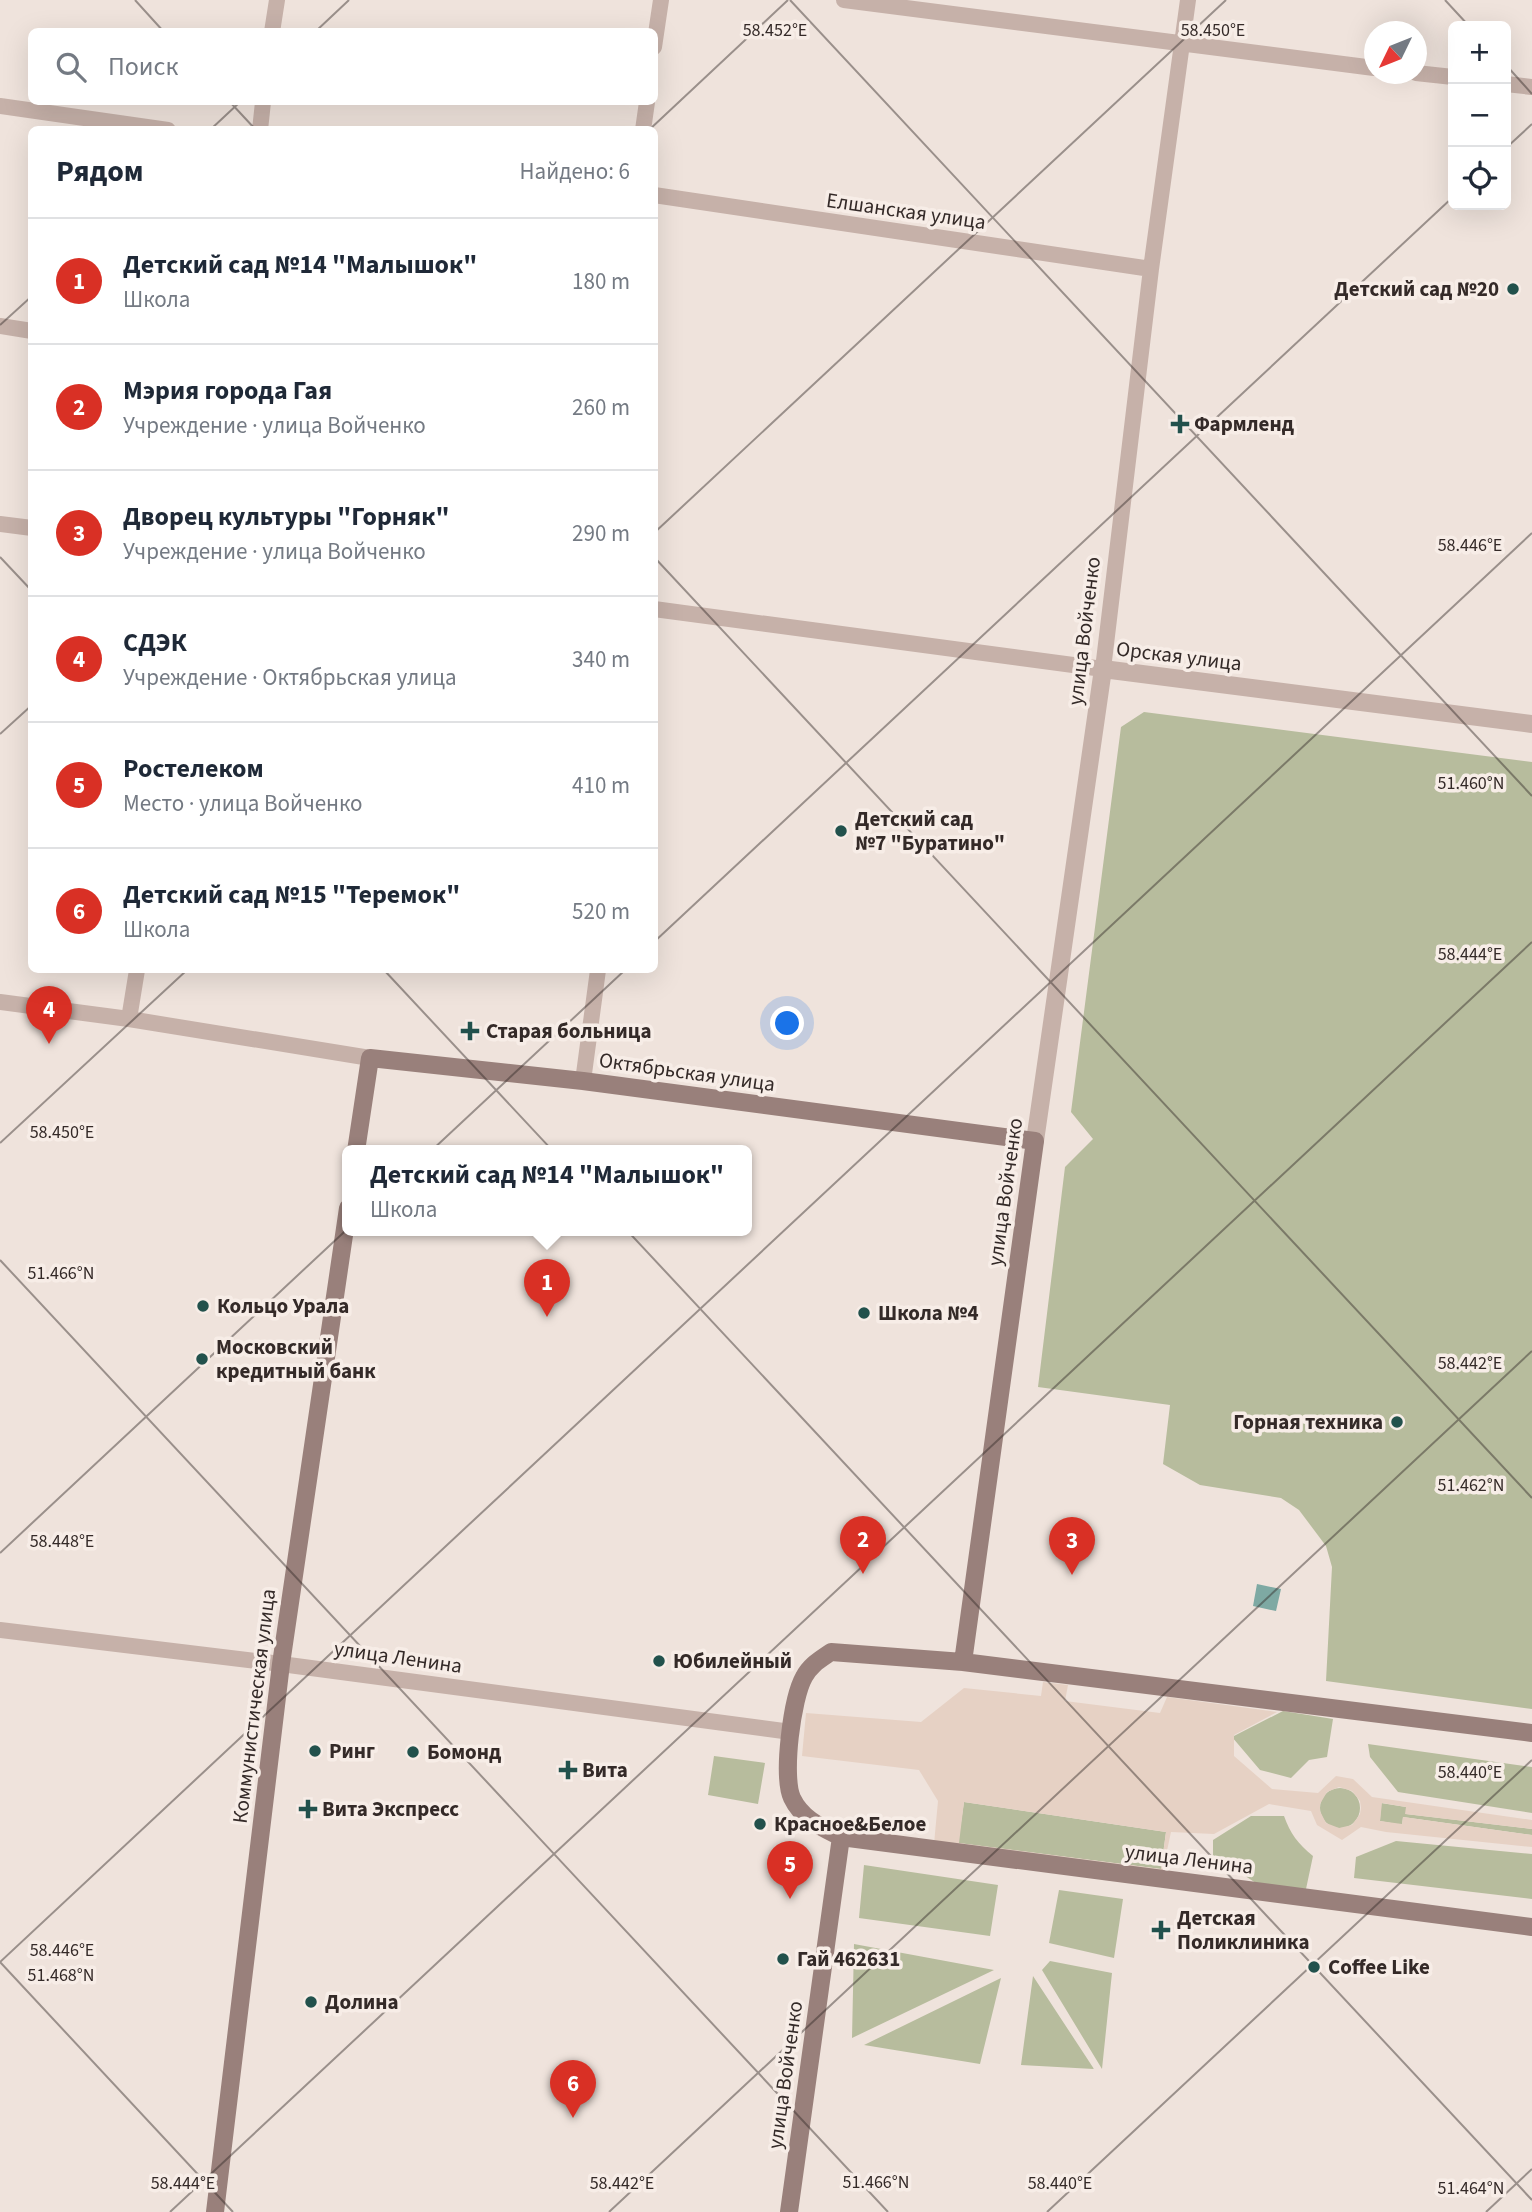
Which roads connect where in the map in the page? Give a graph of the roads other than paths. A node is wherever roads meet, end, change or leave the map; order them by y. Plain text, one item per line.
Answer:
1 (277, 0) edge
2 (661, 0) edge
3 (844, 0) edge
4 (1188, 0) edge
5 (273, 28) edge
6 (657, 28) edge
7 (1183, 44) junction
8 (1364, 67) edge
9 (1427, 74) edge
10 (1448, 76) edge
11 (1511, 85) edge
12 (1532, 87) edge
13 (263, 105) edge
14 (647, 105) edge
15 (0, 106) edge
16 (140, 126) edge
17 (260, 126) edge
18 (644, 126) edge
19 (658, 196) edge
20 (1151, 269) junction
21 (0, 326) edge
22 (28, 330) edge
23 (0, 524) edge
24 (28, 528) edge
25 (658, 610) edge
26 (1103, 669) junction
27 (1532, 724) edge
28 (137, 973) edge
29 (598, 973) edge
30 (0, 1002) edge
31 (130, 1019) junction
32 (370, 1058) junction
33 (583, 1081) junction
34 (1035, 1141) junction
35 (357, 1145) edge
36 (344, 1236) edge
37 (0, 1630) edge
38 (963, 1661) junction
39 (281, 1664) junction
40 (791, 1732) junction
41 (1532, 1733) edge
42 (841, 1837) junction
43 (1532, 1927) edge
44 (215, 2212) edge
45 (789, 2212) edge

1 - 5 street
2 - 6 street
3 - 7 street
4 - 7 street, улица Войченко
7 - 8 street
7 - 20 street, улица Войченко
9 - 10 street
11 - 12 street
13 - 17 street
14 - 18 street
15 - 16 street
19 - 20 street, Елшанская улица
20 - 26 street, улица Войченко
21 - 22 street
23 - 24 street
25 - 26 street, Орская улица
26 - 27 street, Орская улица
26 - 34 street, улица Войченко
28 - 31 street
29 - 33 street
30 - 31 street, Октябрьская улица
31 - 32 street, Октябрьская улица
32 - 33 main road, Октябрьская улица
32 - 35 main road
33 - 34 main road, Октябрьская улица
34 - 38 main road, улица Войченко
36 - 39 main road, Коммунистическая улица
37 - 39 street, улица Ленина
38 - 40 main road
38 - 41 main road
39 - 40 street, улица Ленина
39 - 44 main road, Коммунистическая улица
40 - 42 main road
42 - 43 main road, улица Ленина
42 - 45 main road, улица Войченко

